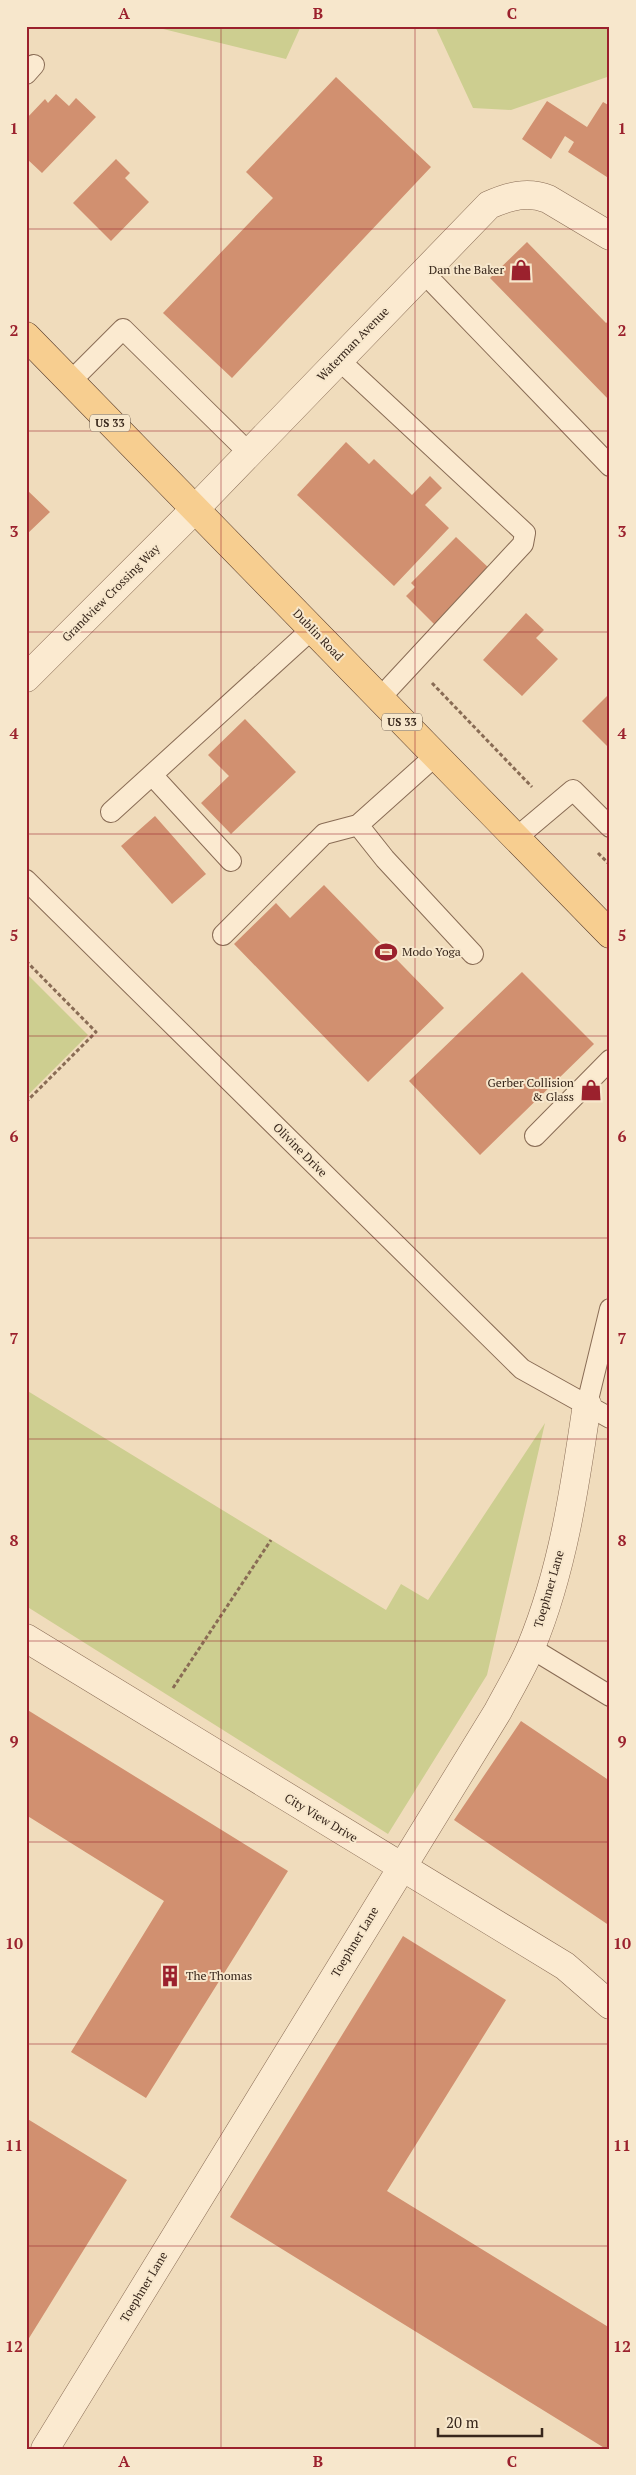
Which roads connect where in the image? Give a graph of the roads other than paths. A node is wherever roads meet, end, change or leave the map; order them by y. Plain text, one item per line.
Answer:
1 (610, 236) edge
2 (423, 272) junction
3 (26, 336) edge
4 (339, 360) junction
5 (70, 382) junction
6 (249, 453) junction
7 (610, 466) edge
8 (195, 509) junction
9 (312, 629) junction
10 (26, 678) edge
11 (380, 698) junction
12 (435, 756) junction
13 (152, 775) junction
14 (111, 812) dead end
15 (358, 825) junction
16 (610, 826) edge
17 (516, 838) junction
18 (231, 861) dead end
19 (26, 880) edge
20 (223, 934) dead end
21 (610, 934) edge
22 (473, 954) dead end
23 (610, 1060) edge
24 (535, 1136) dead end
25 (610, 1309) edge
26 (587, 1404) junction
27 (610, 1418) edge
28 (26, 1638) edge
29 (531, 1648) junction
30 (610, 1696) edge
31 (401, 1867) junction
32 (610, 2005) edge
33 (45, 2449) edge

1 - 2 street, Waterman Avenue
2 - 4 street, Waterman Avenue
2 - 7 lane
3 - 5 main road, Dublin Road / US 33
4 - 6 street, Waterman Avenue
4 - 11 lane
5 - 6 lane
5 - 8 main road, Dublin Road / US 33
6 - 8 street, Waterman Avenue
8 - 9 main road, Dublin Road / US 33
8 - 10 street, Grandview Crossing Way
9 - 11 main road, Dublin Road / US 33
9 - 13 lane
11 - 12 main road, Dublin Road / US 33
12 - 15 lane
12 - 17 main road, Dublin Road / US 33
13 - 14 lane
13 - 18 lane
15 - 20 lane
15 - 22 lane
16 - 17 lane
17 - 21 main road, Dublin Road / US 33
19 - 26 lane, Olivine Drive
23 - 24 lane
25 - 26 lane
26 - 27 lane, Olivine Drive
26 - 29 street, Toephner Lane
28 - 31 street, City View Drive
29 - 30 lane
29 - 31 street, Toephner Lane
31 - 32 street, City View Drive
31 - 33 street, Toephner Lane

